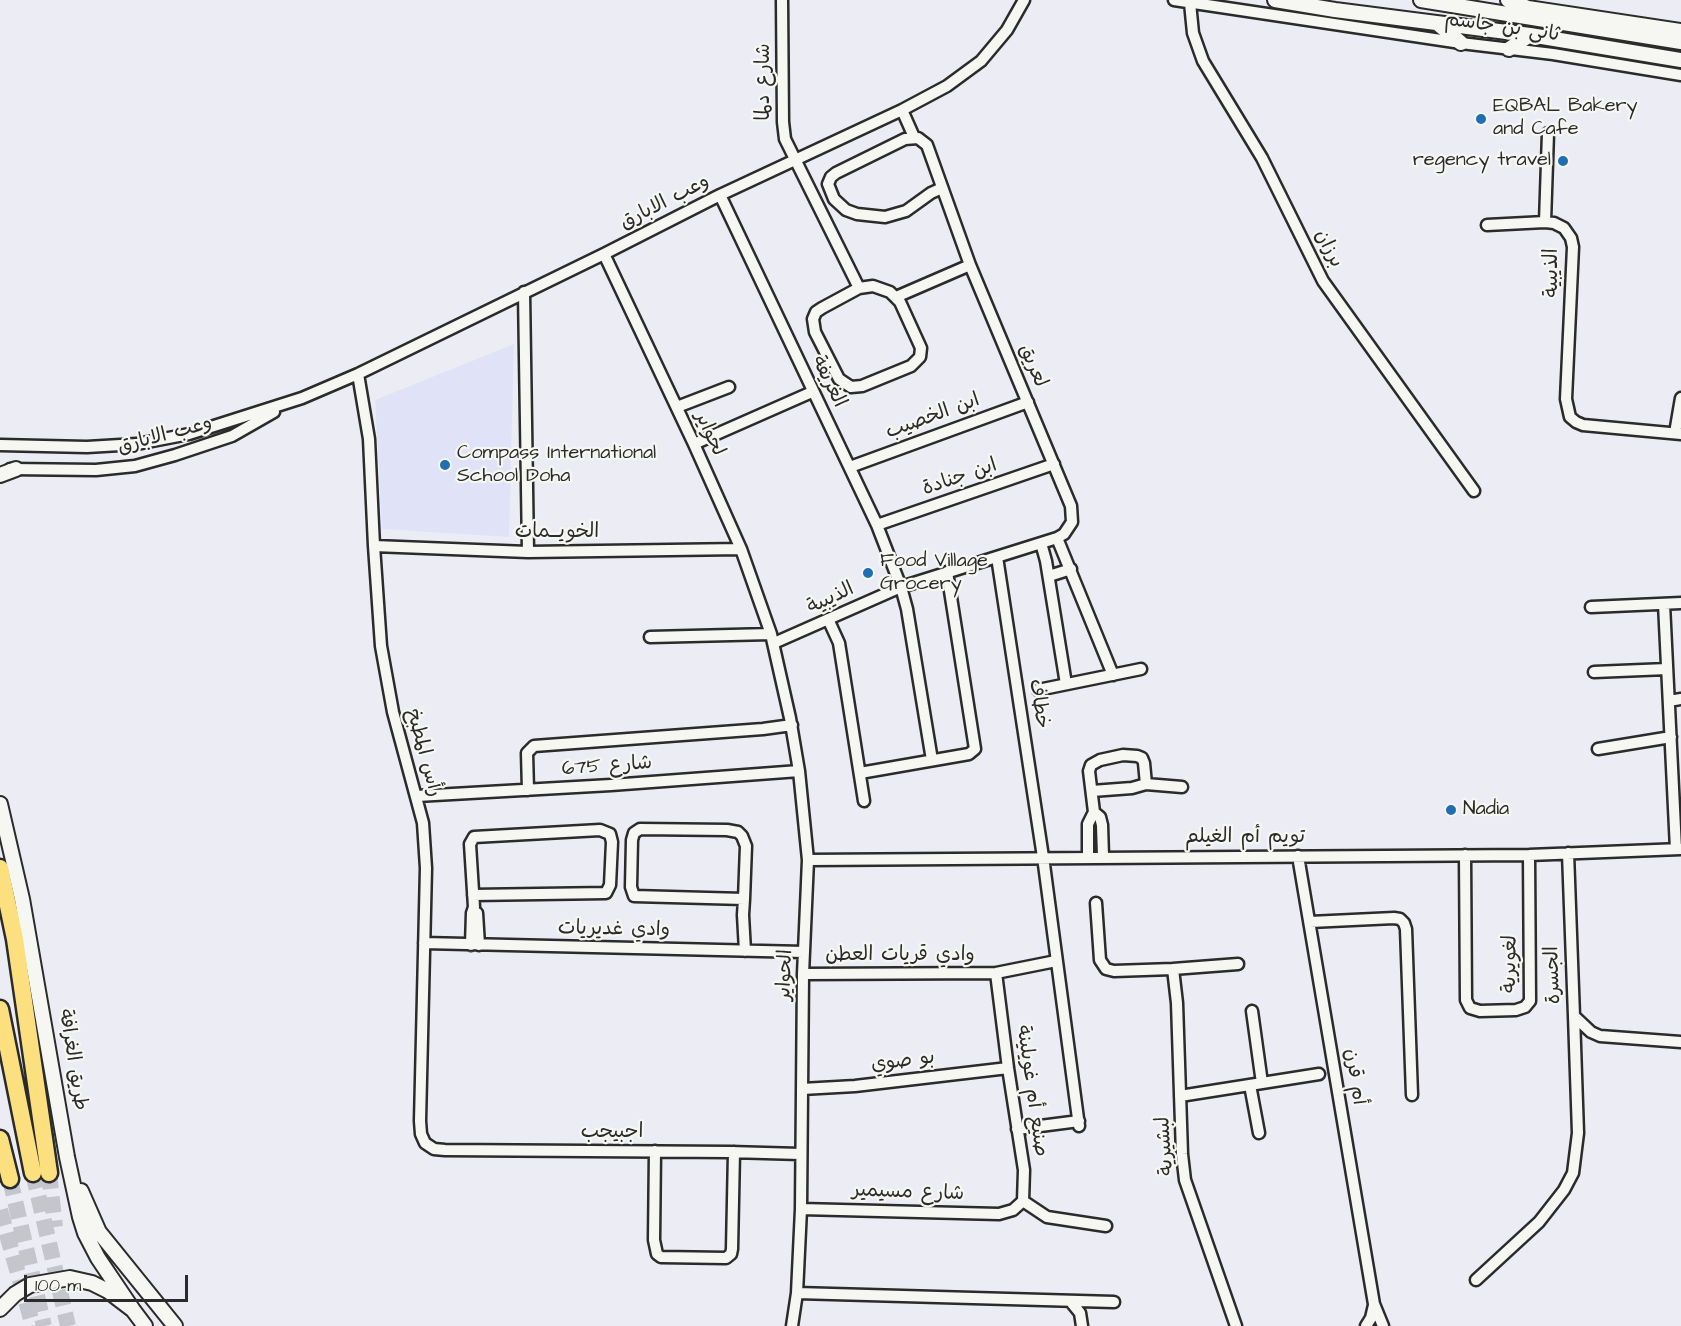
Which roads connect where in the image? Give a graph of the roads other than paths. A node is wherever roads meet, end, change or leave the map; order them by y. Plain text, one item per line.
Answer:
1 (782, 0) edge
2 (1024, 0) edge
3 (1174, 0) edge
4 (1275, 0) edge
5 (1475, 0) edge
6 (1508, 0) edge
7 (1426, 1) edge
8 (1190, 3) junction
9 (1333, 5) edge
10 (1463, 8) junction
11 (1437, 23) junction
12 (1681, 31) edge
13 (1530, 35) junction
14 (1681, 42) edge
15 (1461, 43) junction
16 (1509, 49) junction
17 (1681, 60) edge
18 (1681, 75) edge
19 (902, 110) junction
20 (1548, 133) dead end
21 (914, 137) junction
22 (795, 161) junction
23 (942, 188) junction
24 (720, 195) junction
25 (838, 205) junction
26 (822, 215) junction
27 (1545, 222) junction
28 (1487, 225) dead end
29 (604, 254) junction
30 (970, 265) junction
31 (859, 288) junction
32 (524, 292) junction
33 (896, 297) junction
34 (358, 374) junction
35 (729, 387) dead end
36 (812, 392) junction
37 (1681, 398) edge
38 (293, 401) junction
39 (1028, 402) junction
40 (677, 407) junction
41 (1678, 434) edge
42 (694, 444) junction
43 (0, 445) edge
44 (1054, 464) junction
45 (850, 466) junction
46 (0, 469) edge
47 (15, 469) junction
48 (0, 475) edge
49 (1474, 492) dead end
50 (877, 525) junction
51 (1058, 538) junction
52 (1041, 543) junction
53 (374, 546) junction
54 (741, 549) junction
55 (528, 552) junction
56 (997, 557) junction
57 (1071, 569) junction
58 (947, 572) junction
59 (1049, 576) junction
60 (901, 587) junction
61 (1681, 603) edge
62 (1664, 604) junction
63 (1591, 607) dead end
64 (828, 619) junction
65 (650, 638) dead end
66 (772, 639) junction
67 (1141, 669) dead end
68 (1667, 669) junction
69 (1594, 672) dead end
70 (1113, 675) junction
71 (1066, 684) junction
72 (1038, 690) dead end
73 (1681, 699) edge
74 (1669, 701) junction
75 (791, 722) junction
76 (1671, 737) junction
77 (1598, 748) dead end
78 (932, 760) junction
79 (799, 771) junction
80 (860, 773) junction
81 (1146, 784) junction
82 (1182, 787) dead end
83 (528, 790) junction
84 (1092, 791) junction
85 (417, 796) junction
86 (864, 801) dead end
87 (0, 804) edge
88 (1094, 812) junction
89 (1678, 849) edge
90 (1568, 853) junction
91 (1465, 855) junction
92 (1529, 855) junction
93 (1103, 856) junction
94 (1298, 856) junction
95 (1043, 857) junction
96 (1088, 857) junction
97 (808, 860) junction
98 (0, 868) edge
99 (473, 895) junction
100 (744, 899) junction
101 (1096, 903) dead end
102 (1310, 922) junction
103 (424, 943) junction
104 (475, 945) junction
105 (742, 951) junction
106 (804, 952) junction
107 (1056, 961) junction
108 (1238, 964) dead end
109 (1173, 969) junction
110 (996, 973) junction
111 (803, 974) junction
112 (0, 1009) edge
113 (1252, 1011) dead end
114 (1574, 1016) junction
115 (1681, 1042) edge
116 (1008, 1068) junction
117 (1319, 1074) dead end
118 (1262, 1083) junction
119 (1250, 1085) junction
120 (802, 1089) junction
121 (1412, 1095) dead end
122 (1180, 1096) junction
123 (1017, 1129) junction
124 (1259, 1133) dead end
125 (0, 1139) edge
126 (425, 1143) joint
127 (655, 1151) junction
128 (734, 1152) junction
129 (800, 1154) junction
130 (67, 1158) junction
131 (10, 1179) tunnel mouth
132 (1023, 1201) junction
133 (801, 1209) junction
134 (1106, 1226) dead end
135 (1476, 1281) dead end
136 (796, 1293) junction
137 (1071, 1302) junction
138 (1114, 1302) dead end
139 (1092, 1303) junction
140 (1374, 1304) junction
141 (0, 1309) edge
142 (133, 1310) junction
143 (1231, 1314) junction
144 (794, 1324) edge
145 (1084, 1325) edge
146 (145, 1326) edge
147 (176, 1326) edge
148 (1230, 1326) edge
149 (1236, 1326) edge
150 (1366, 1326) edge
151 (1383, 1326) edge

1 - 22 street, شارع دلما
2 - 19 street, وعب الابارق
3 - 8 street, ثانى بن جاسم
4 - 9 main road, ثانى بن جاسم
5 - 10 main road, ثانى بن جاسم
6 - 12 main road, ثانى بن جاسم
7 - 10 main road, ثانى بن جاسم
8 - 15 street, ثانى بن جاسم
8 - 49 street, برزان
9 - 11 main road, ثانى بن جاسم
10 - 14 main road
11 - 13 main road, ثانى بن جاسم
11 - 15 main road
13 - 16 main road
13 - 17 main road, ثانى بن جاسم
15 - 16 street, ثانى بن جاسم
16 - 18 street, ثانى بن جاسم
19 - 21 street, لعريق
19 - 22 street, وعب الابارق
20 - 27 street
21 - 23 street, لعريق
21 - 25 street
22 - 24 street, وعب الابارق
22 - 26 street, شارع دلما
23 - 25 street
23 - 30 street, لعريق
24 - 29 street, وعب الابارق
24 - 36 street, الغريفة
25 - 26 street
26 - 31 street, شارع دلما
27 - 28 street, الذيبية
27 - 41 street, الذيبية
29 - 32 street, وعب الابارق
29 - 40 street, لحواير
30 - 33 street
30 - 39 street, لعريق
31 - 33 street
31 - 33 street
32 - 34 street, وعب الابارق
32 - 55 street
34 - 38 street, وعب الابارق
34 - 53 street, رأس المطبخ
35 - 40 street
36 - 42 street
36 - 45 street, الغريفة
37 - 41 street
38 - 43 street, وعب الابارق
38 - 47 street, وعب الابارق
39 - 44 street, لعريق
39 - 45 street, ابن الخصيب
40 - 42 street, لحواير
42 - 54 street, لحواير
44 - 50 street, ابن جنادة
44 - 51 street, لعريق
45 - 50 street, الغريفة
46 - 47 street, وعب الابارق
47 - 48 main road
50 - 60 street, الغريفة
51 - 52 street
51 - 57 street
52 - 56 street, الذيبية
52 - 59 street
53 - 55 street, الخويــمات
53 - 85 street, رأس المطبخ
54 - 55 street, الخويــمات
54 - 66 street, لحواير
56 - 58 street, الذيبية
56 - 95 street, خطاف
57 - 59 street
57 - 70 street
58 - 60 street, الذيبية
58 - 78 street
59 - 71 street
60 - 64 street, الذيبية
60 - 78 street, الغريفة
61 - 62 street
62 - 63 street
62 - 68 street
64 - 66 street, الذيبية
64 - 80 street
65 - 66 street, الذيبية
66 - 75 street, الحواير
67 - 70 street
68 - 69 street
68 - 74 street
70 - 71 street
71 - 72 street
73 - 74 street
74 - 76 street
75 - 79 street, الحواير
75 - 83 street
76 - 77 street
76 - 89 street
78 - 80 street
79 - 83 street, شارع 675
79 - 97 street, الحواير
80 - 86 street
81 - 82 street
81 - 84 street
81 - 84 street
83 - 85 street, شارع 675
84 - 88 street
85 - 103 street, رأس المطبخ
87 - 130 main road, طريق الغرافة
88 - 93 street
88 - 96 street
89 - 90 street, تويم أم الغيلم
90 - 92 street, تويم أم الغيلم
90 - 114 street, الجسرة
91 - 92 street, تويم أم الغيلم
91 - 92 street, لغويرية
91 - 94 street, تويم أم الغيلم
93 - 94 street, تويم أم الغيلم
93 - 96 street, تويم أم الغيلم
94 - 102 street, أم قرن
95 - 96 street, تويم أم الغيلم
95 - 97 street, تويم أم الغيلم
95 - 107 street
97 - 106 street, الحواير
98 - 112 highway
99 - 99 street
99 - 104 street
100 - 100 street
100 - 105 street
101 - 109 street
102 - 121 street
102 - 140 street, أم قرن
103 - 104 street, وادي غديريات
103 - 126 street, رأس المطبخ
104 - 105 street, وادي غديريات
105 - 106 street, وادي غديريات
106 - 111 street, الحواير
107 - 110 street
107 - 123 street
108 - 109 street
109 - 122 street, لبشيرية
110 - 111 street, وادي قريات العطن
110 - 116 street, صنيع أم غويلينة
111 - 120 street, الحواير
113 - 118 street
114 - 115 street, الجسرة
114 - 135 street
116 - 120 street, بو صوي
116 - 123 street, صنيع أم غويلينة
117 - 118 street
118 - 119 street
119 - 122 street
119 - 124 street
120 - 129 street, الحواير
122 - 143 street, لبشيرية
123 - 132 street, صنيع أم غويلينة
125 - 131 highway
126 - 127 street, اجبيجب
127 - 128 street, اجبيجب
127 - 128 street
128 - 129 street, اجبيجب
129 - 133 street, الحواير
130 - 142 main road, طريق الغرافة
130 - 147 main road
132 - 133 street, شارع مسيمير
132 - 134 street
133 - 136 street, الحواير
136 - 137 street
136 - 144 street, الحواير
137 - 139 street
137 - 145 street
138 - 139 street
139 - 145 street
140 - 150 street, أم قرن
140 - 151 street, أم قرن
141 - 142 main road
142 - 146 main road, طريق الغرافة
143 - 148 street, لبشيرية
143 - 149 street, لبشيرية

